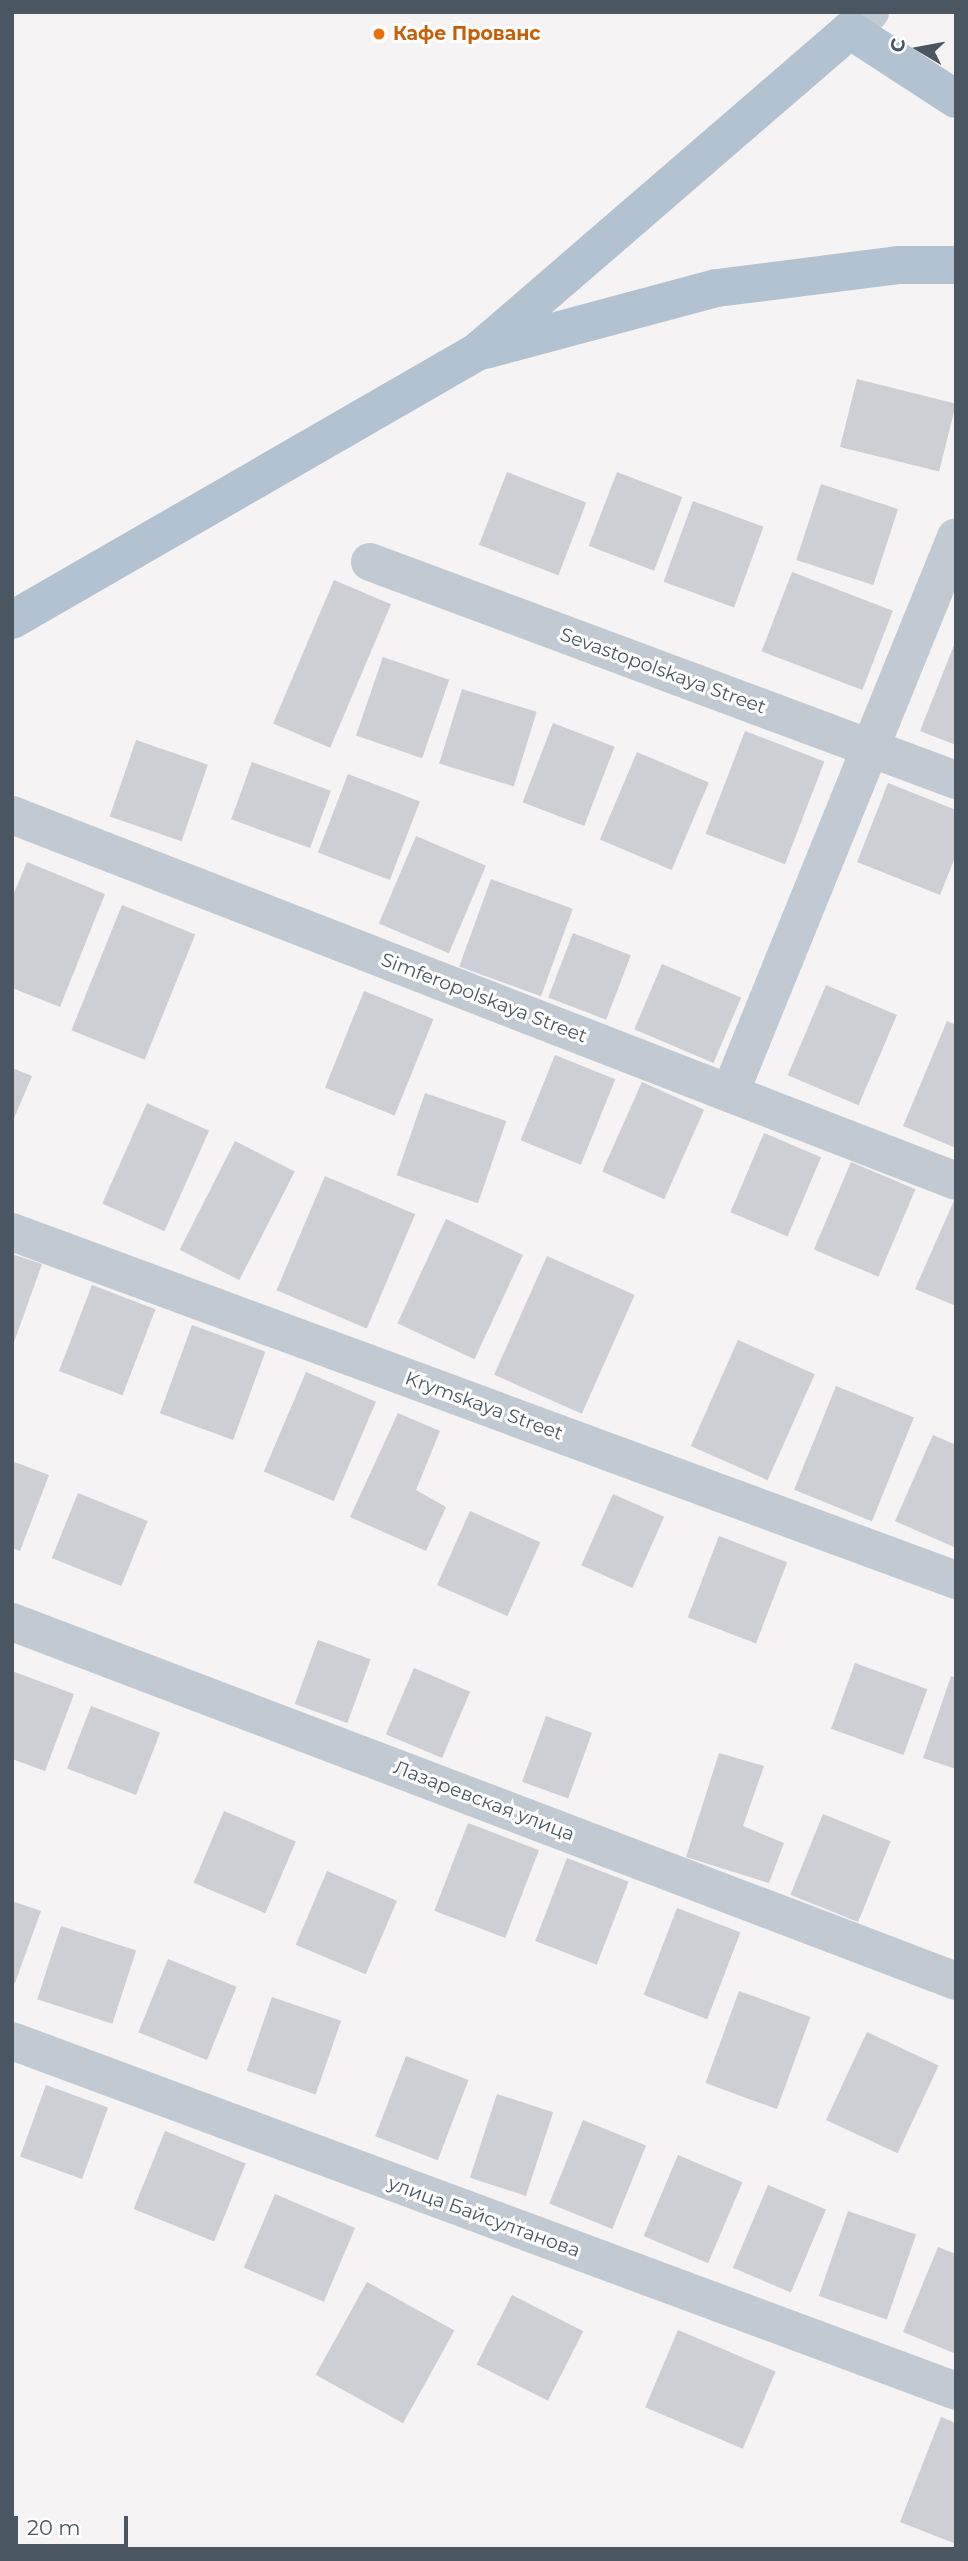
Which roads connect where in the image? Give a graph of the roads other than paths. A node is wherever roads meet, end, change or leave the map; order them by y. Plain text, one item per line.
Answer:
1 (860, 21) edge
2 (956, 99) edge
3 (956, 265) edge
4 (477, 352) junction
5 (956, 537) edge
6 (370, 562) dead end
7 (12, 620) edge
8 (869, 748) junction
9 (956, 780) edge
10 (12, 815) edge
11 (730, 1093) junction
12 (956, 1181) edge
13 (12, 1232) edge
14 (956, 1580) edge
15 (12, 1622) edge
16 (956, 1981) edge
17 (12, 2041) edge
18 (956, 2391) edge

1 - 2 main road
1 - 4 main road
3 - 4 main road
4 - 7 main road
5 - 8 street
6 - 8 street, Sevastopolskaya Street
8 - 9 street, Sevastopolskaya Street
8 - 11 street
10 - 11 street, Simferopolskaya Street
11 - 12 street, Simferopolskaya Street
13 - 14 street, Krymskaya Street
15 - 16 street, Лазаревская улица
17 - 18 street, улица Байсултанова

